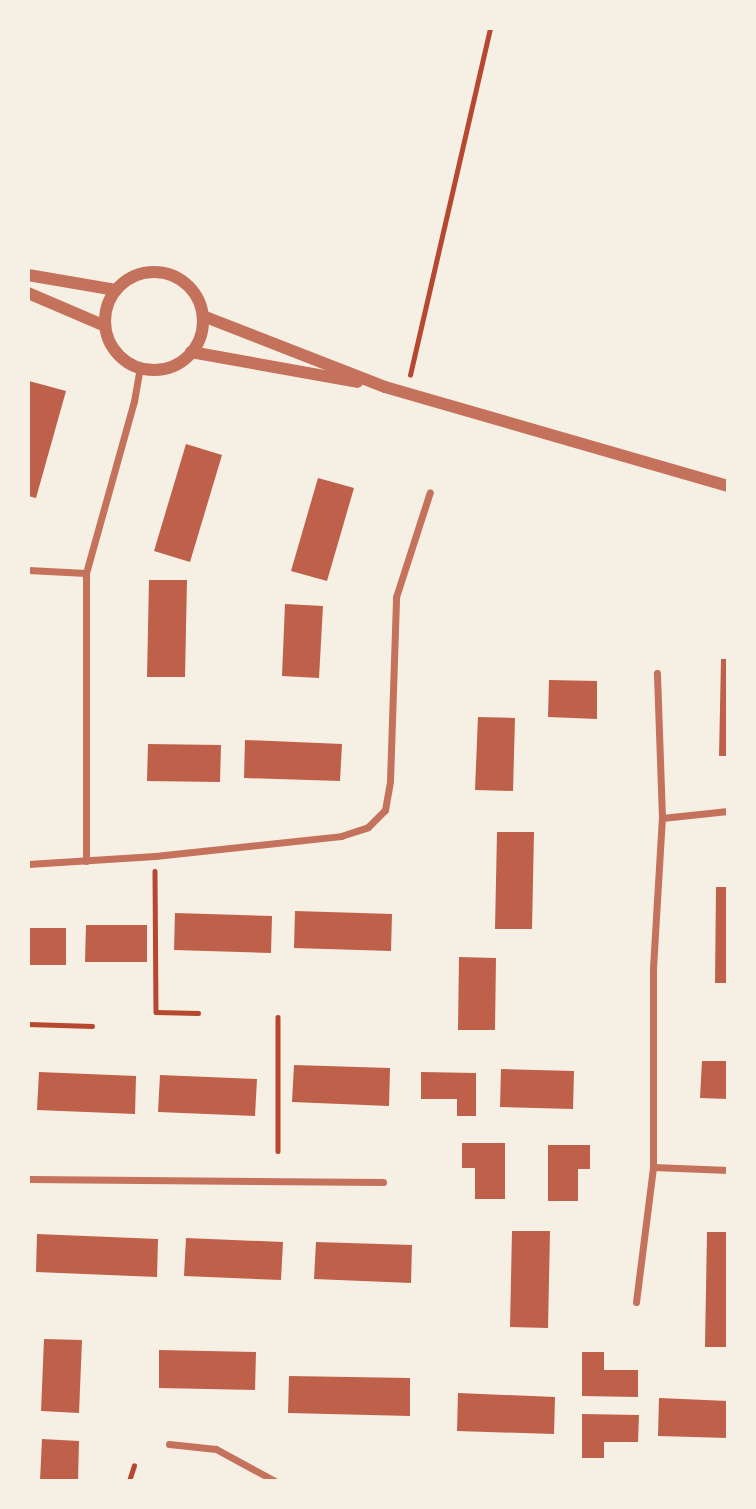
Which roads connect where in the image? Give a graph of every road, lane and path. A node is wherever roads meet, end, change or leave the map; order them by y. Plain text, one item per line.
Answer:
1 (490, 28) edge
2 (28, 275) edge
3 (116, 290) junction
4 (28, 293) edge
5 (203, 316) junction
6 (105, 326) junction
7 (191, 352) junction
8 (140, 368) junction
9 (385, 387) junction
10 (406, 393) junction
11 (728, 486) edge
12 (430, 492) dead end
13 (28, 570) edge
14 (86, 573) junction
15 (657, 673) dead end
16 (728, 811) edge
17 (662, 818) junction
18 (155, 856) junction
19 (86, 861) junction
20 (28, 864) edge
21 (198, 1013) dead end
22 (278, 1017) dead end
23 (28, 1024) edge
24 (92, 1026) dead end
25 (278, 1151) dead end
26 (653, 1167) junction
27 (728, 1170) edge
28 (28, 1179) edge
29 (383, 1182) dead end
30 (636, 1302) dead end
31 (169, 1444) dead end
32 (134, 1466) dead end
33 (129, 1481) edge
34 (275, 1481) edge

1 - 10 path
2 - 3 street
3 - 5 street
3 - 6 street
4 - 6 street
5 - 7 street
5 - 9 street
6 - 8 street
7 - 8 street
7 - 9 street
8 - 14 street
9 - 10 street
10 - 11 street
12 - 18 street
13 - 14 street
14 - 19 street
15 - 17 street
16 - 17 street
17 - 26 street
18 - 19 street
18 - 21 path
19 - 20 street
22 - 25 path
23 - 24 path
26 - 27 street
26 - 30 street
28 - 29 street
31 - 34 street
32 - 33 path

